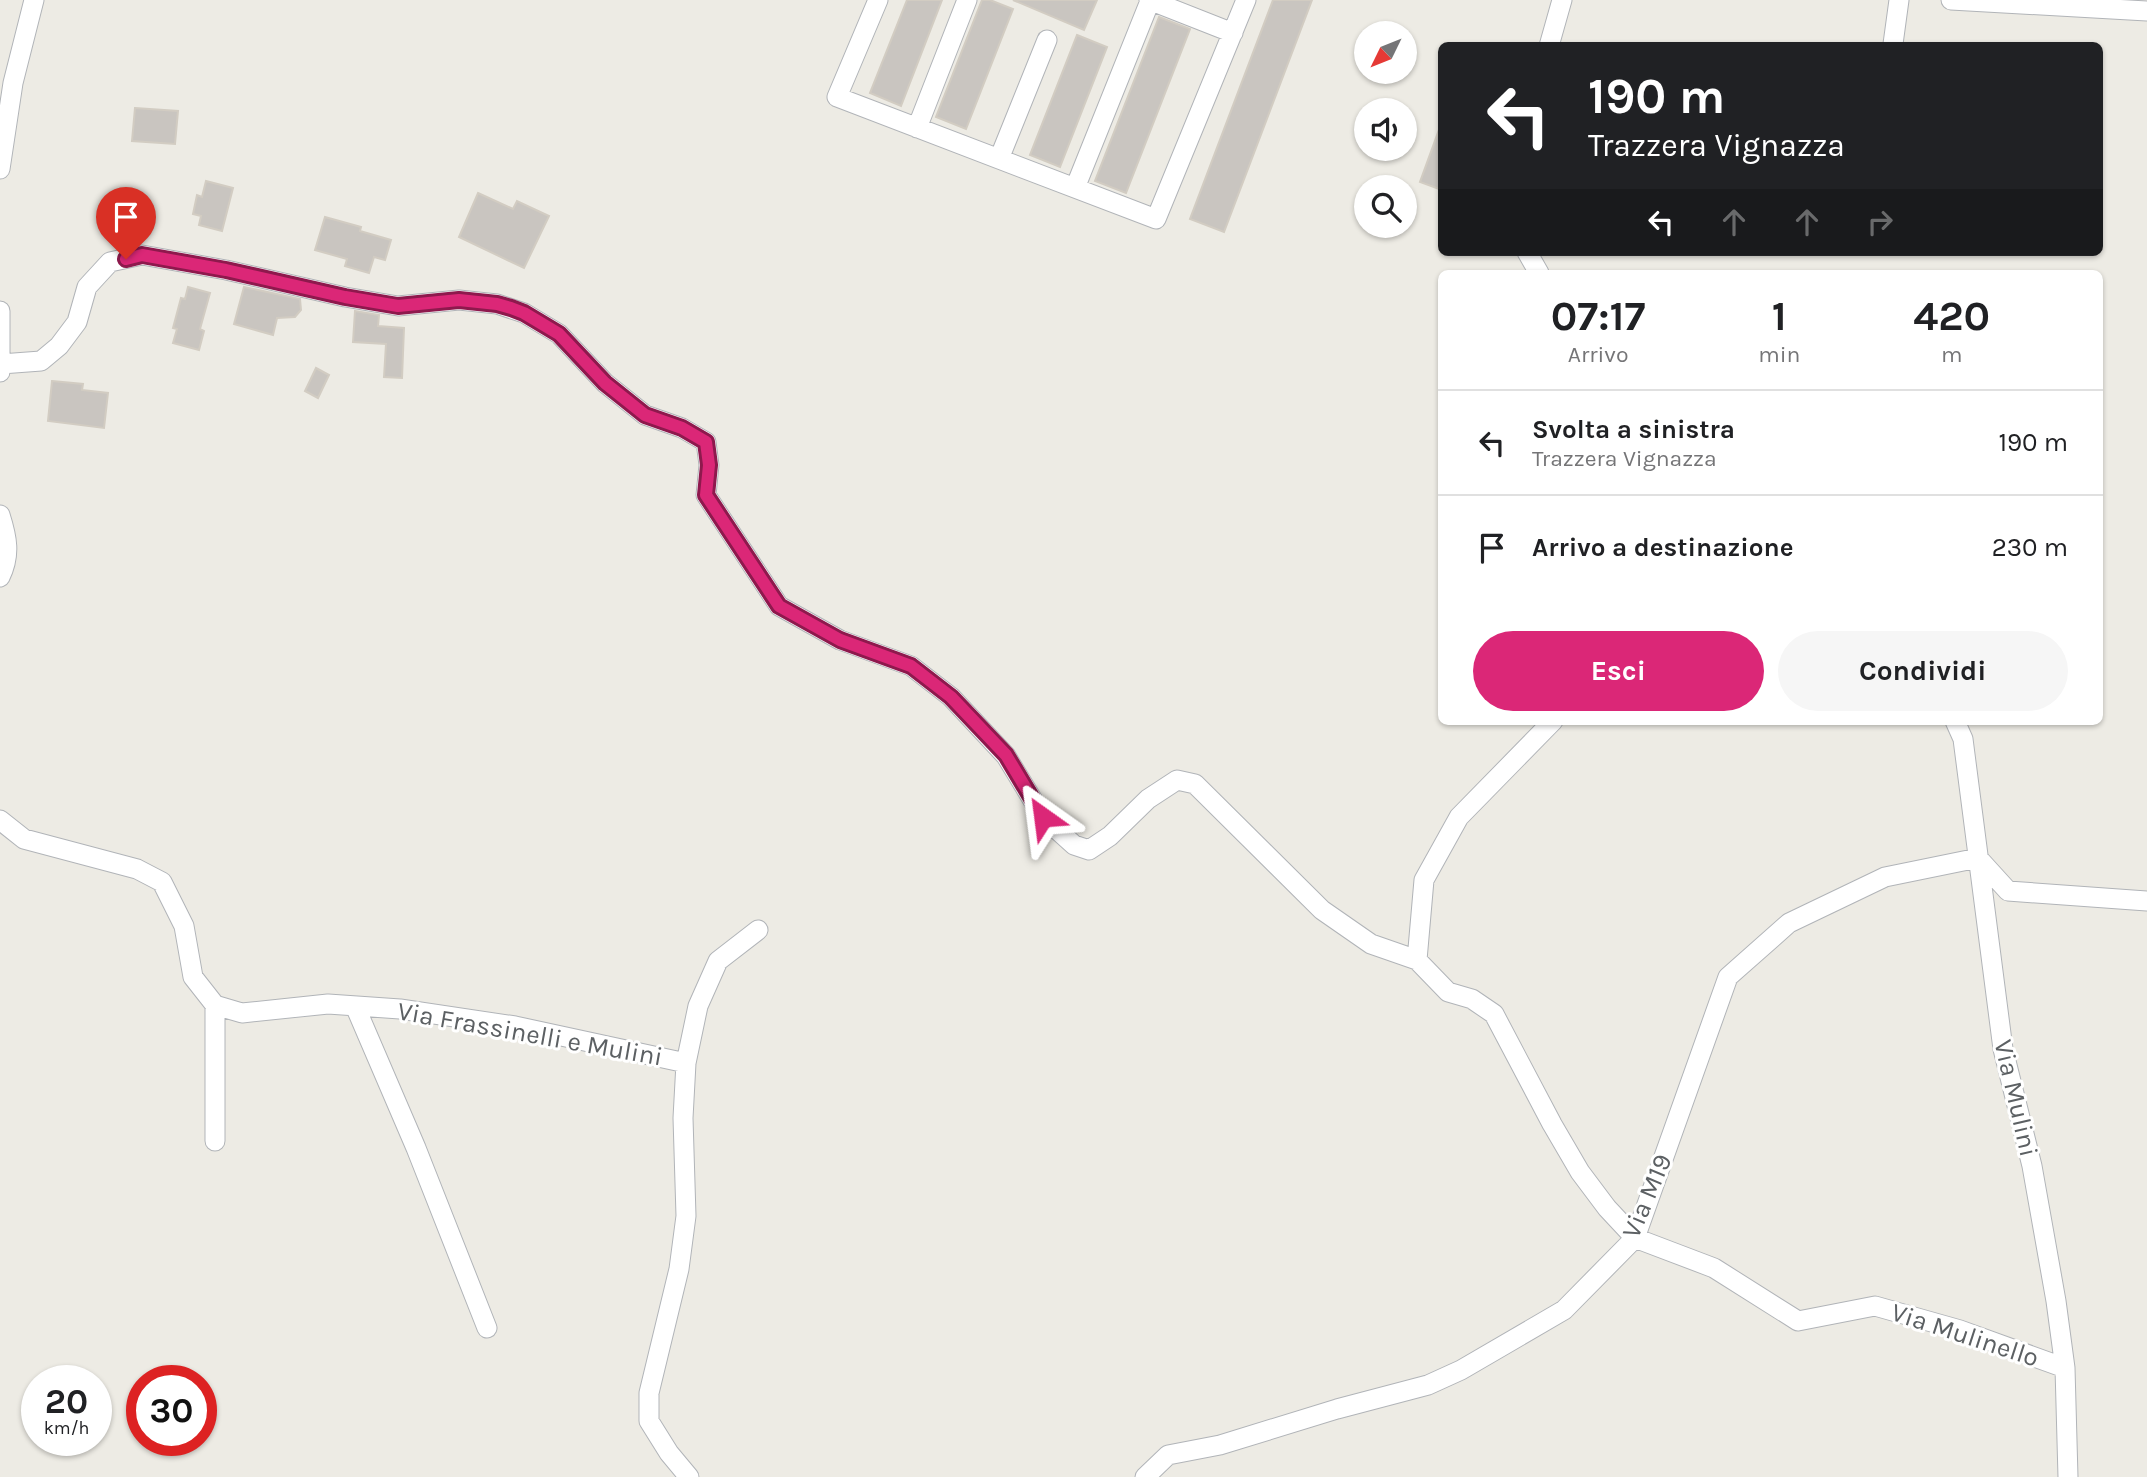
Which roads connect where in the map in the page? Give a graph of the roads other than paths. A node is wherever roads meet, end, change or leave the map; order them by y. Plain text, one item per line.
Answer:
1 (34, 0) edge
2 (878, 0) edge
3 (967, 0) edge
4 (1150, 0) edge
5 (1246, 0) edge
6 (1562, 0) edge
7 (1899, 0) edge
8 (1951, 0) edge
9 (2147, 11) edge
10 (1233, 33) junction
11 (1047, 40) dead end
12 (1550, 42) edge
13 (1893, 42) edge
14 (917, 128) junction
15 (999, 159) junction
16 (0, 169) edge
17 (1075, 188) junction
18 (0, 322) edge
19 (1, 368) edge
20 (0, 515) edge
21 (0, 577) edge
22 (1549, 725) edge
23 (1957, 725) edge
24 (0, 820) edge
25 (1978, 858) junction
26 (2147, 901) edge
27 (758, 930) dead end
28 (1417, 960) junction
29 (215, 1005) junction
30 (355, 1006) junction
31 (686, 1063) junction
32 (215, 1141) dead end
33 (1635, 1238) junction
34 (487, 1328) dead end
35 (2065, 1368) junction
36 (689, 1477) edge
37 (1145, 1477) edge
38 (2068, 1477) edge

1 - 16 street
2 - 14 street
3 - 14 street
4 - 10 street
4 - 17 street
5 - 10 street
6 - 12 street
7 - 13 street
8 - 9 street
10 - 17 street
11 - 15 street
14 - 15 street
15 - 17 street
18 - 19 street
19 - 28 street
20 - 21 street
22 - 28 street
23 - 25 street, Via Mulini
24 - 29 street
25 - 26 street
25 - 33 street, Via M19
25 - 35 street, Via Mulini
27 - 31 street
28 - 33 street
29 - 30 street, Via Frassinelli e Mulini
29 - 32 street
30 - 31 street, Via Frassinelli e Mulini
30 - 34 street
31 - 36 street, Via Frassinelli e Mulini
33 - 35 street, Via Mulinello
33 - 37 street, Via M19
35 - 38 street, Via Mulini

